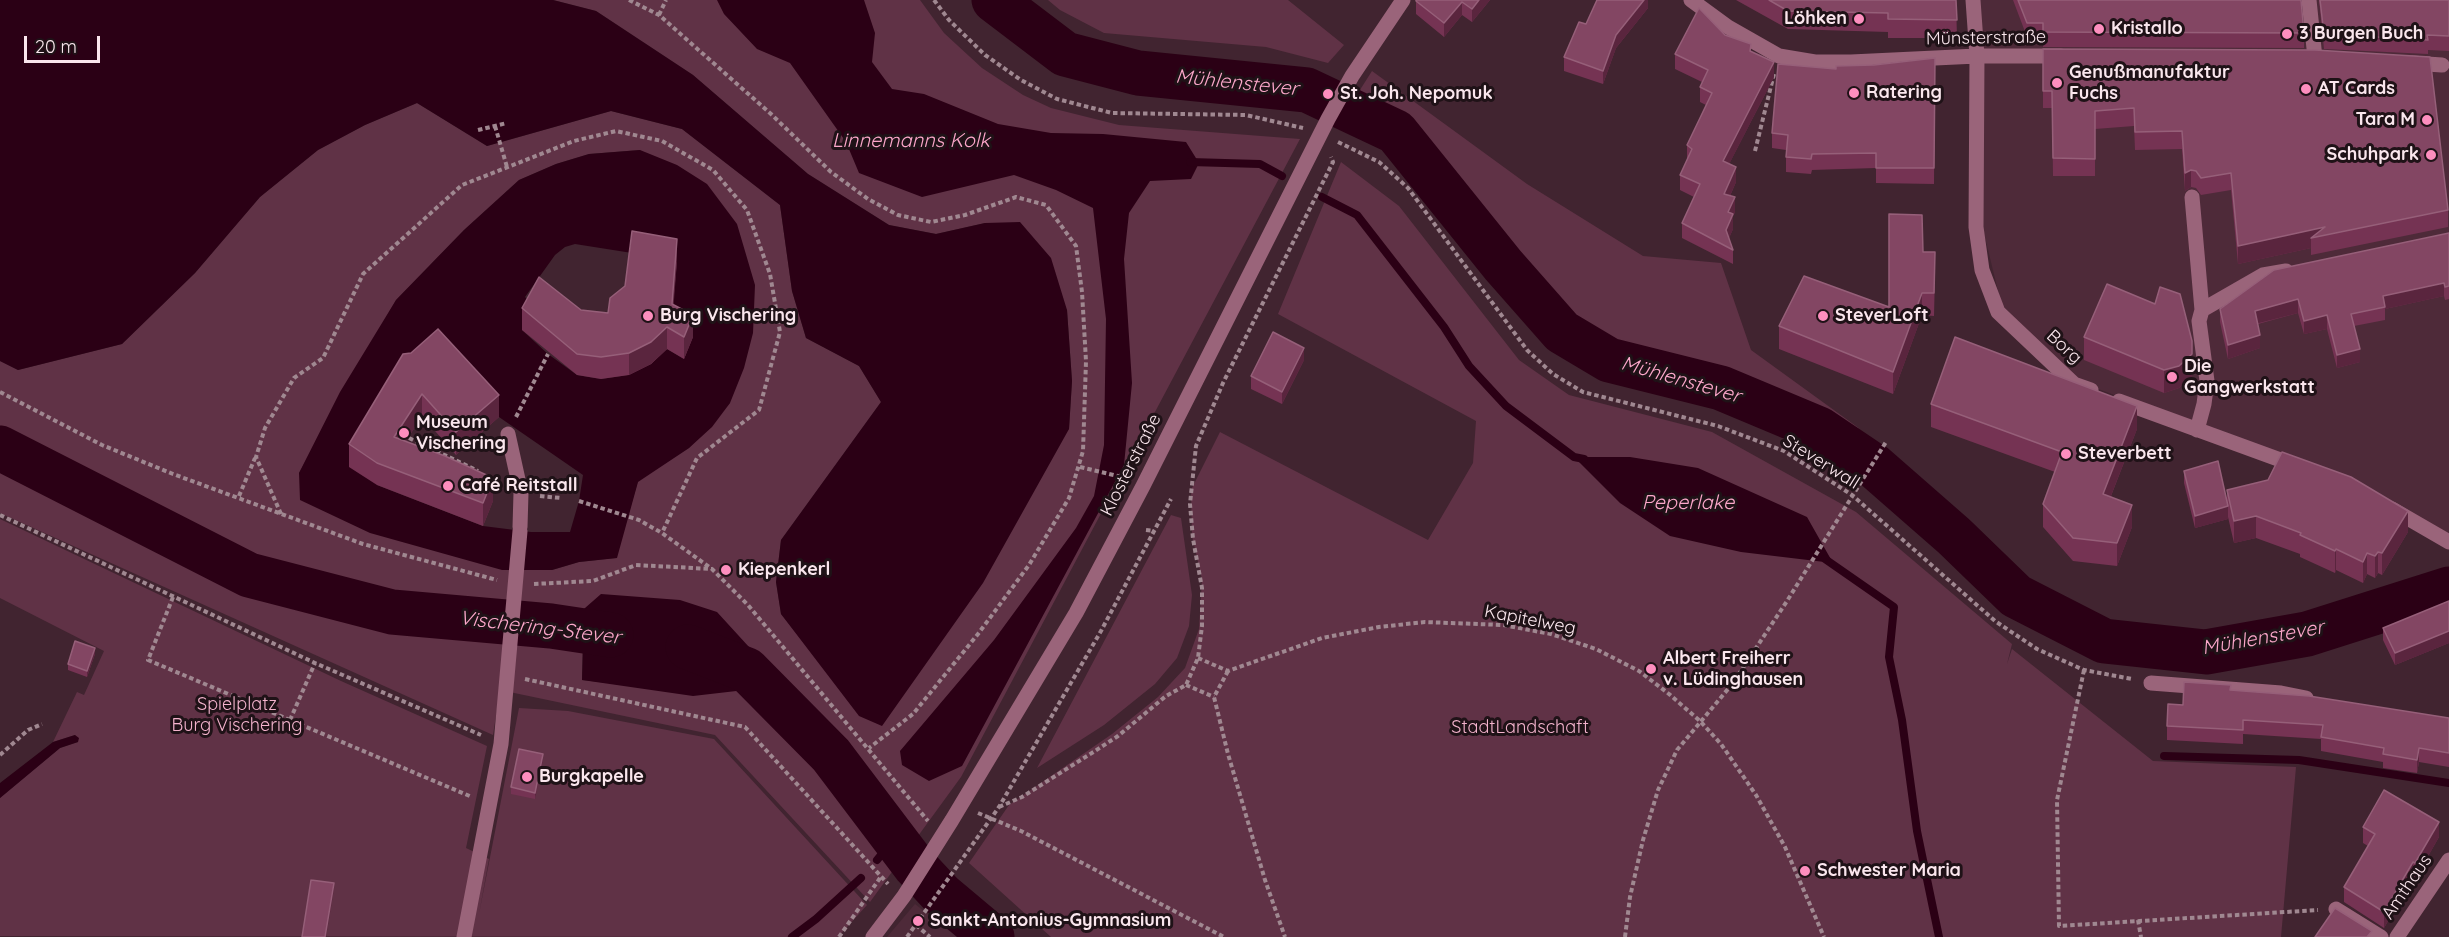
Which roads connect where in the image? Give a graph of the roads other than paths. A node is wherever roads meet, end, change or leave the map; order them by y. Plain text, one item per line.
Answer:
1 (1403, 0) edge
2 (1692, 0) edge
3 (1973, 0) edge
4 (2309, 0) edge
5 (1977, 56) junction
6 (2082, 56) edge
7 (2315, 58) edge
8 (2396, 62) edge
9 (2442, 65) dead end
10 (2192, 197) dead end
11 (2298, 268) edge
12 (2202, 310) junction
13 (2197, 430) junction
14 (508, 434) road end
15 (2307, 470) edge
16 (2380, 502) edge
17 (2449, 542) edge
18 (2151, 683) road end
19 (2325, 701) edge
20 (2449, 860) edge
21 (2336, 909) edge
22 (464, 937) edge
23 (873, 937) edge
24 (2381, 937) edge
25 (2397, 937) edge

1 - 23 street, Klosterstraße
2 - 5 street, Münsterstraße
3 - 5 street, Borg
4 - 7 street
5 - 6 street, Münsterstraße
5 - 13 street, Borg
8 - 9 street
10 - 12 street
11 - 12 street
12 - 13 street
13 - 15 street, Borg
14 - 22 street
16 - 17 street
18 - 19 street
20 - 25 street, Amthaus
21 - 24 street

